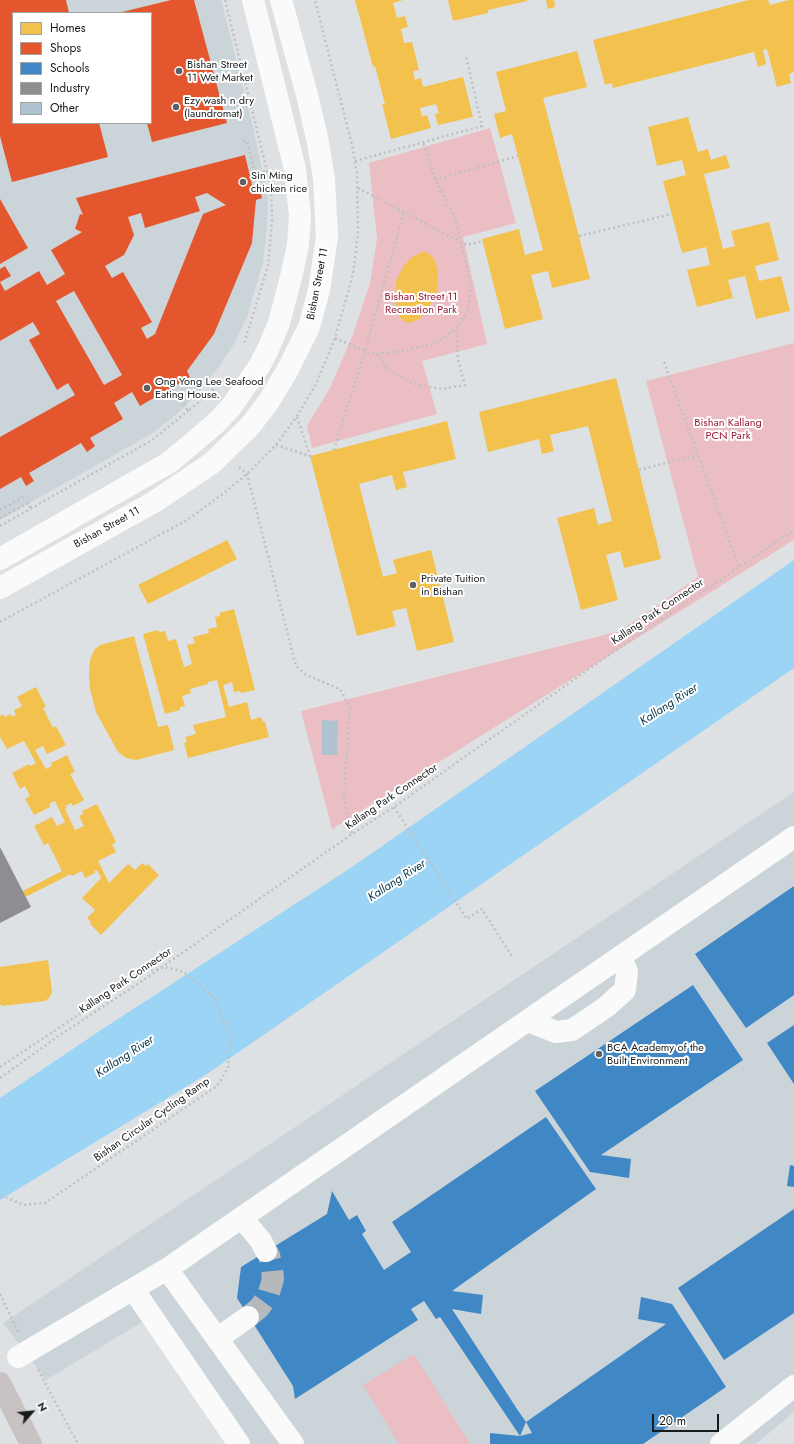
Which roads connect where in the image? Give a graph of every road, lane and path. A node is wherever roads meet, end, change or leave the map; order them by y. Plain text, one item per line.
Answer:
1 (225, 0) edge
2 (253, 0) edge
3 (281, 0) edge
4 (466, 56) dead end
5 (243, 142) dead end
6 (423, 142) junction
7 (518, 156) dead end
8 (355, 162) dead end
9 (267, 171) junction
10 (435, 180) junction
11 (358, 188) dead end
12 (404, 212) junction
13 (672, 214) dead end
14 (579, 236) dead end
15 (482, 241) dead end
16 (460, 242) junction
17 (456, 329) junction
18 (335, 338) dead end
19 (242, 349) dead end
20 (365, 351) junction
21 (376, 354) junction
22 (664, 362) dead end
23 (218, 386) dead end
24 (173, 387) dead end
25 (188, 411) junction
26 (297, 416) dead end
27 (276, 445) dead end
28 (334, 450) dead end
29 (698, 455) junction
30 (639, 470) dead end
31 (247, 474) dead end
32 (25, 496) dead end
33 (31, 508) junction
34 (0, 510) edge
35 (0, 518) edge
36 (0, 526) edge
37 (794, 530) edge
38 (0, 559) edge
39 (739, 567) junction
40 (0, 588) edge
41 (394, 807) junction
42 (352, 834) junction
43 (794, 837) edge
44 (621, 956) junction
45 (513, 958) dead end
46 (528, 1021) junction
47 (0, 1067) edge
48 (0, 1078) edge
49 (0, 1195) edge
50 (242, 1218) junction
51 (266, 1251) tunnel mouth
52 (167, 1269) junction
53 (133, 1289) junction
54 (248, 1317) tunnel mouth
55 (217, 1339) junction
56 (18, 1357) dead end
57 (0, 1383) edge
58 (794, 1386) edge
59 (50, 1392) dead end
60 (31, 1444) edge
61 (78, 1444) edge
62 (239, 1444) edge
63 (293, 1444) edge
64 (721, 1444) edge

1 - 9 path
2 - 38 street
3 - 40 street, Bishan Street 11
4 - 6 path
5 - 9 path
6 - 8 path
6 - 10 path
7 - 10 path
9 - 19 path
10 - 16 path
11 - 12 path
12 - 16 path
12 - 20 path
13 - 14 path
15 - 16 path
16 - 17 path
17 - 21 path
17 - 21 path
18 - 20 path
20 - 21 path
20 - 28 path
22 - 29 path
23 - 25 path
24 - 25 path
25 - 33 path
26 - 27 path
29 - 30 path
29 - 39 path
31 - 42 path
32 - 34 path
33 - 35 path
33 - 36 path
37 - 39 path, Kallang Park Connector
39 - 41 path, Kallang Park Connector
41 - 42 path, Kallang Park Connector
41 - 45 path
42 - 48 path, Kallang Park Connector
43 - 44 street
44 - 46 street
44 - 46 street
46 - 50 street
47 - 49 path, Bishan Circular Cycling Ramp
50 - 51 street
50 - 52 street
52 - 53 street
52 - 55 street
53 - 56 street
53 - 62 street
54 - 55 street
55 - 63 street
57 - 60 highway
58 - 64 street
59 - 61 path

